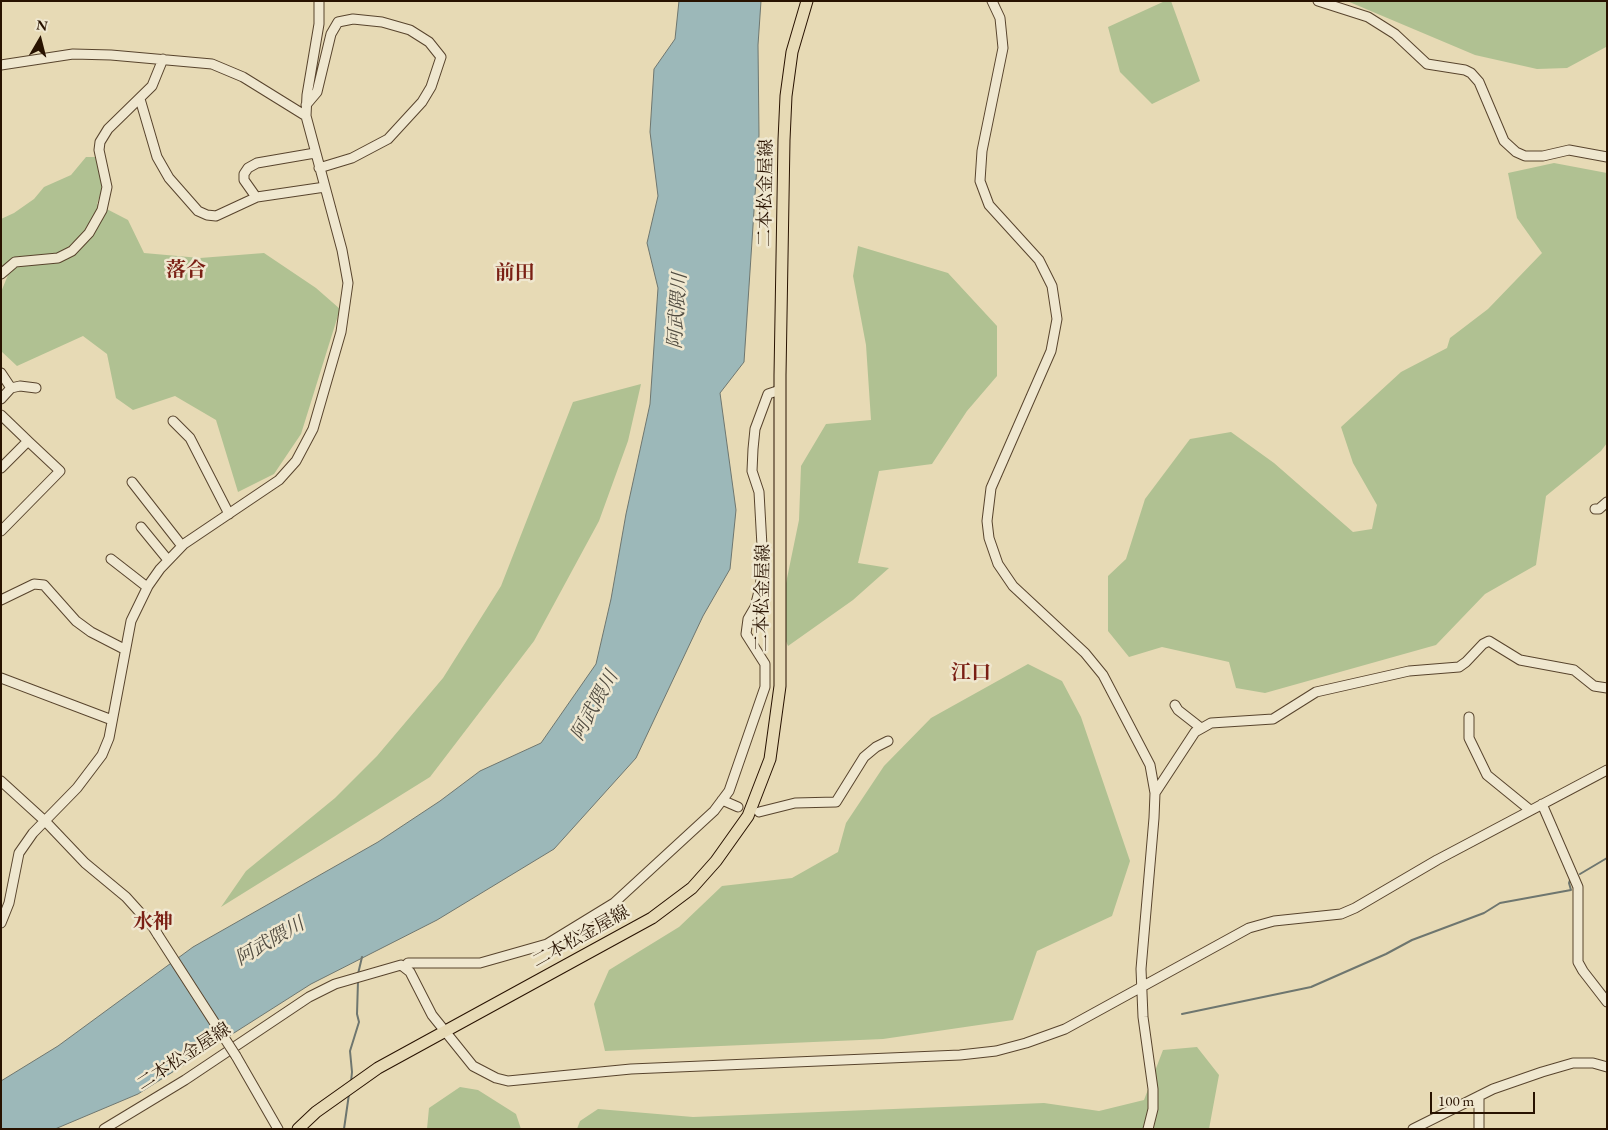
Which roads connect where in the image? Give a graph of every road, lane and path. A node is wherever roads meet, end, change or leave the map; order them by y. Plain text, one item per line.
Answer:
1 (319, 1) edge
2 (807, 1) edge
3 (992, 1) edge
4 (1318, 1) edge
5 (163, 59) junction
6 (1, 65) edge
7 (140, 99) junction
8 (306, 105) junction
9 (306, 116) junction
10 (314, 153) junction
11 (1607, 157) edge
12 (319, 168) junction
13 (325, 187) junction
14 (256, 197) junction
15 (1, 274) edge
16 (1, 373) edge
17 (11, 388) junction
18 (36, 388) dead end
19 (780, 390) junction
20 (1, 399) edge
21 (1, 415) edge
22 (173, 420) dead end
23 (28, 441) junction
24 (1, 468) edge
25 (132, 482) dead end
26 (1607, 502) edge
27 (1596, 509) dead end
28 (229, 514) junction
29 (141, 527) dead end
30 (1, 530) edge
31 (182, 546) junction
32 (112, 559) dead end
33 (168, 560) junction
34 (147, 588) junction
35 (1, 600) edge
36 (124, 649) junction
37 (1, 678) edge
38 (1607, 688) edge
39 (1175, 704) dead end
40 (1469, 718) dead end
41 (112, 720) junction
42 (1201, 728) junction
43 (888, 741) dead end
44 (1607, 770) edge
45 (1, 781) edge
46 (1155, 793) junction
47 (722, 800) junction
48 (1542, 804) junction
49 (738, 807) dead end
50 (1530, 810) junction
51 (759, 812) dead end
52 (46, 822) junction
53 (1, 923) edge
54 (405, 966) junction
55 (1142, 986) junction
56 (1607, 1002) edge
57 (444, 1030) junction
58 (1607, 1067) edge
59 (1479, 1096) junction
60 (104, 1129) edge
61 (278, 1129) edge
62 (298, 1129) edge
63 (1148, 1129) edge
64 (1413, 1129) edge
65 (1479, 1129) edge

1 - 8 street
2 - 19 main road, 二本松金屋線
3 - 46 street
4 - 11 street
5 - 6 street
5 - 7 street
5 - 9 street
7 - 14 street
7 - 15 street
8 - 9 street
8 - 12 street
9 - 10 street
10 - 12 street
10 - 14 street
12 - 13 street
13 - 14 street
13 - 28 street
16 - 17 street
17 - 18 street
17 - 20 street
19 - 47 street, 二本松金屋線
19 - 57 main road, 二本松金屋線
21 - 23 street
22 - 28 street
23 - 24 street
23 - 30 street
25 - 31 street
26 - 27 street
28 - 31 street
29 - 33 street
31 - 33 street
32 - 34 street
33 - 34 street
34 - 36 street
35 - 36 street
36 - 41 street
37 - 41 street
38 - 42 street
39 - 42 street
40 - 50 street
41 - 52 street
42 - 46 street
43 - 51 street
44 - 48 street
45 - 52 street
46 - 55 street
47 - 49 street
47 - 54 street, 二本松金屋線
48 - 50 street
48 - 56 street
50 - 55 street
52 - 53 street
52 - 61 street, bridge
54 - 57 street
54 - 60 street, 二本松金屋線
55 - 57 street
55 - 63 street
57 - 62 main road, 二本松金屋線
58 - 59 street
59 - 64 street
59 - 65 street

